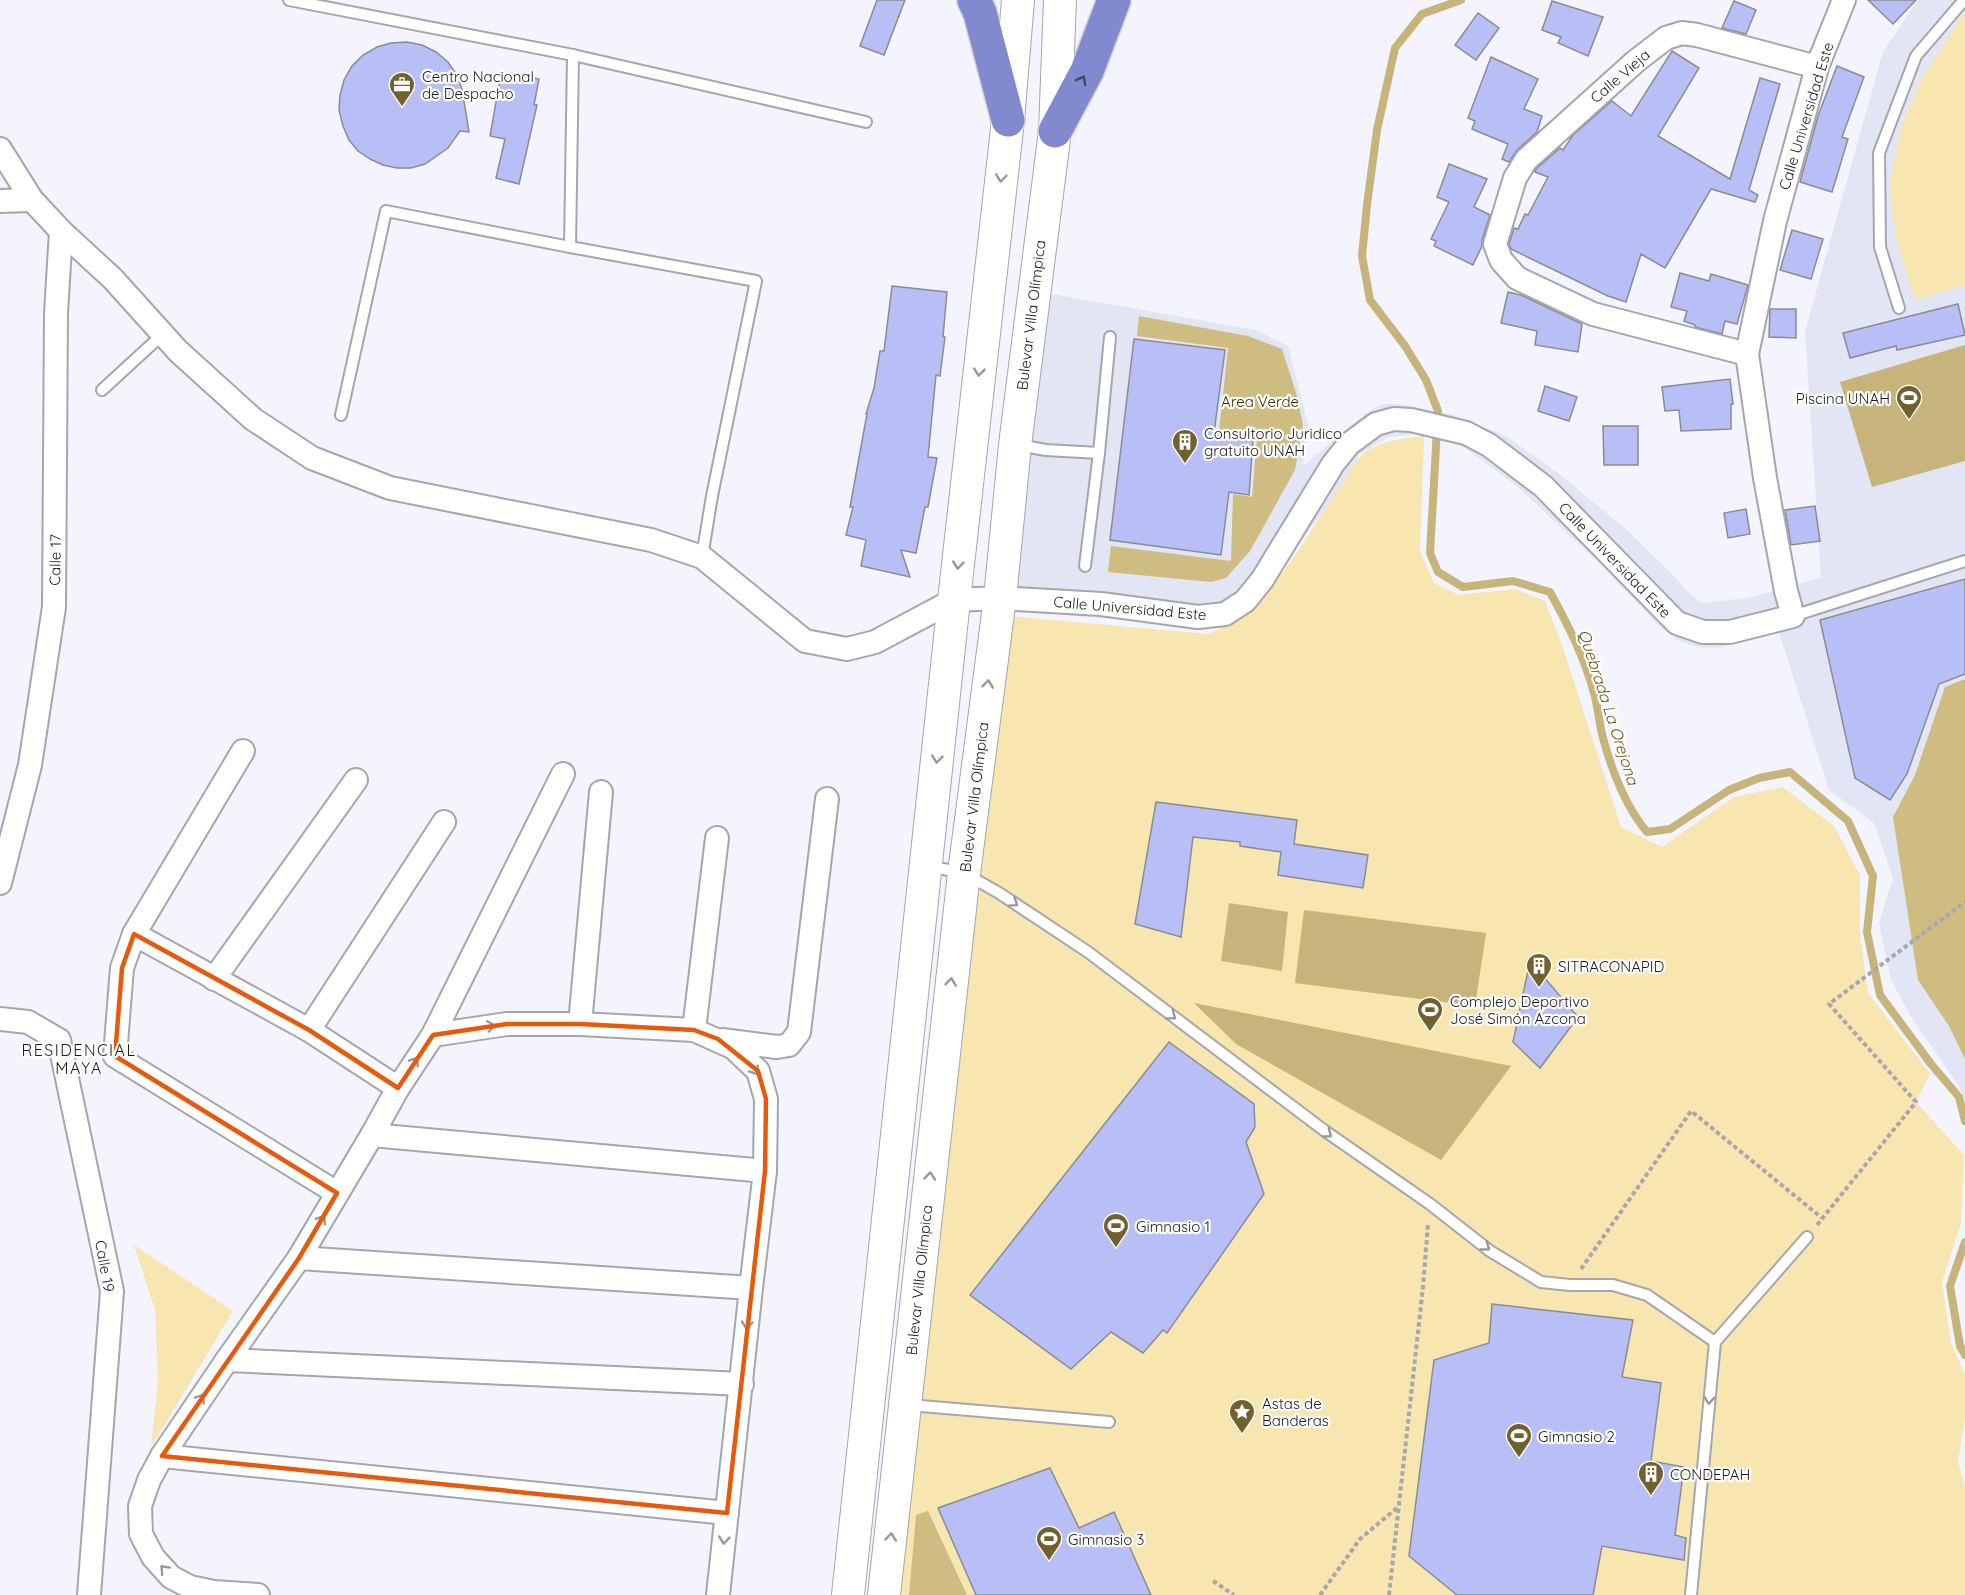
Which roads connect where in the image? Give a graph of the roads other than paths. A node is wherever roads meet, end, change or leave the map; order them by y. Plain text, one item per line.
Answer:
1 (289, 0) edge
2 (974, 0) edge
3 (1018, 0) edge
4 (1060, 0) edge
5 (1114, 0) edge
6 (1844, 0) edge
7 (1964, 0) edge
8 (573, 55) junction
9 (1817, 67) junction
10 (1008, 120) junction
11 (866, 122) dead end
12 (1054, 131) junction
13 (0, 149) edge
14 (32, 200) junction
15 (0, 201) edge
16 (61, 231) junction
17 (570, 247) junction
18 (1899, 308) dead end
19 (163, 334) junction
20 (1110, 337) dead end
21 (1747, 354) junction
22 (102, 390) dead end
23 (341, 415) dead end
24 (1015, 445) junction
25 (1099, 453) junction
26 (702, 557) junction
27 (1965, 561) edge
28 (1085, 566) dead end
29 (1000, 598) junction
30 (954, 600) junction
31 (1793, 616) junction
32 (243, 751) dead end
33 (563, 774) dead end
34 (356, 780) dead end
35 (601, 792) dead end
36 (826, 799) dead end
37 (444, 822) dead end
38 (717, 838) dead end
39 (926, 866) junction
40 (964, 873) junction
41 (0, 883) edge
42 (134, 934) junction
43 (214, 979) junction
44 (0, 1019) edge
45 (580, 1024) junction
46 (309, 1030) junction
47 (694, 1030) junction
48 (433, 1035) junction
49 (718, 1039) junction
50 (398, 1088) junction
51 (372, 1135) junction
52 (765, 1171) junction
53 (337, 1193) junction
54 (1807, 1237) road end
55 (299, 1258) junction
56 (751, 1288) junction
57 (1715, 1342) junction
58 (227, 1360) junction
59 (742, 1384) junction
60 (906, 1404) junction
61 (1109, 1422) dead end
62 (162, 1456) junction
63 (727, 1514) junction
64 (88, 1595) edge
65 (258, 1595) edge
66 (718, 1595) edge
67 (848, 1595) edge
68 (884, 1595) edge
69 (1691, 1595) edge

1 - 8 lane
2 - 10 highway
3 - 10 main road
4 - 12 main road, Bulevar Villa Olímpica
12 -> 5 highway
6 - 9 street, Calle Universidad Este
7 - 18 lane
8 - 11 lane
8 - 17 lane
9 - 21 street, Calle Universidad Este
9 - 21 street, Calle Vieja
10 -> 30 main road
12 - 24 main road, Bulevar Villa Olímpica
13 - 14 street
14 - 15 street
14 - 16 street
16 - 19 street
16 - 41 street, Calle 17
17 - 23 lane
17 - 26 lane
19 - 22 lane
19 - 26 street
20 - 25 lane
21 - 31 street, Calle Universidad Este
24 - 25 lane
24 - 29 main road, Bulevar Villa Olímpica
25 - 28 lane
26 - 30 street
27 - 31 lane
29 - 30 street, Calle Universidad Este
29 - 31 street, Calle Universidad Este
40 -> 29 main road, Bulevar Villa Olímpica
30 -> 39 main road
32 - 42 street
33 - 48 street
34 - 43 street
35 - 45 street
36 - 49 street
37 - 46 street
38 - 47 street
39 - 40 lane
39 - 67 main road
40 -> 57 lane
60 -> 40 main road, Bulevar Villa Olímpica
42 - 43 street
42 - 53 street
43 - 46 street
44 - 64 street, Calle 19
45 - 47 street
48 -> 45 street
46 - 50 street
47 - 49 street
50 -> 48 street
49 -> 52 street
50 - 51 street
51 - 52 street
51 - 53 street
52 - 56 street
55 -> 53 street
54 - 57 lane
55 - 56 street
55 - 58 street
56 -> 59 street
57 -> 69 lane
58 - 59 street
62 -> 58 street
59 - 63 street
60 - 61 lane
68 -> 60 main road, Bulevar Villa Olímpica
62 - 63 street
65 -> 62 street
63 -> 66 street

